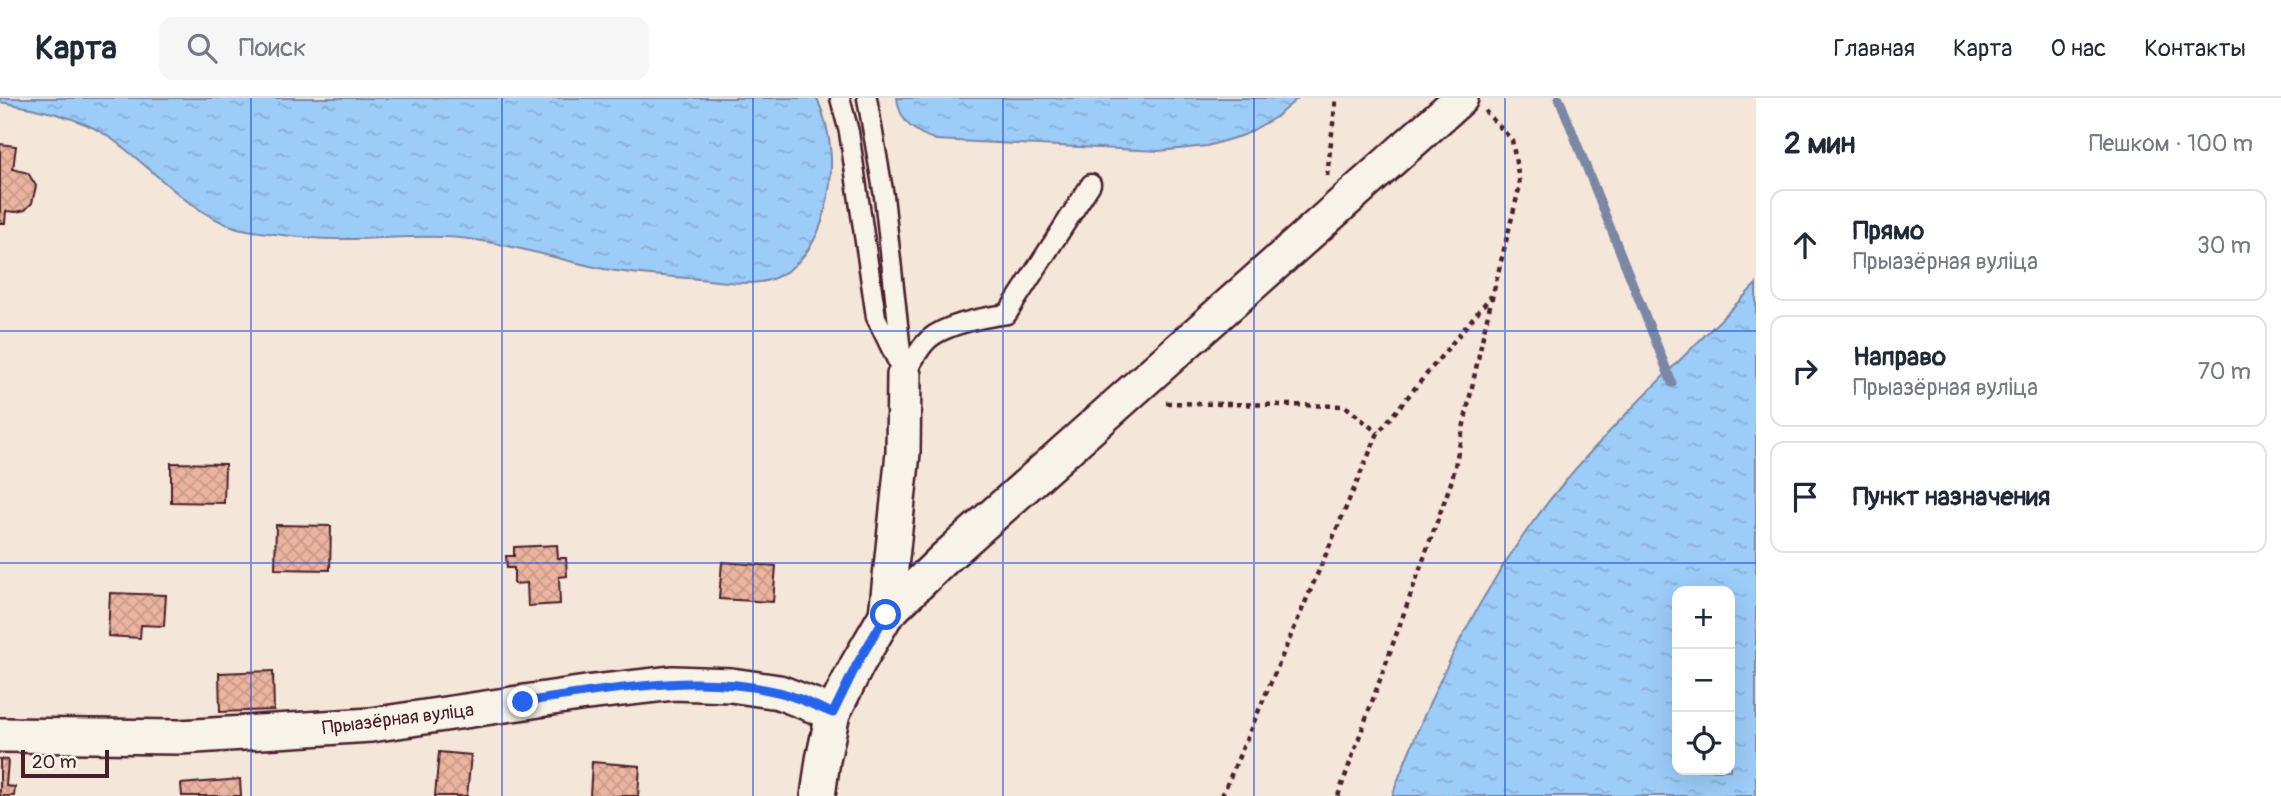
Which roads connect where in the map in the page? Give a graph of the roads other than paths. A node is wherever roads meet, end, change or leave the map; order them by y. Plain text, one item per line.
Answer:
1 (840, 98) edge
2 (867, 98) edge
3 (1471, 102) edge
4 (1091, 184) dead end
5 (904, 375) junction
6 (886, 615) junction
7 (833, 713) junction
8 (0, 735) edge
9 (818, 796) edge

1 - 5 lane
2 - 5 lane
3 - 6 street
4 - 5 lane
5 - 6 street
6 - 7 street
7 - 8 street, Прыазёрная вуліца
7 - 9 street

